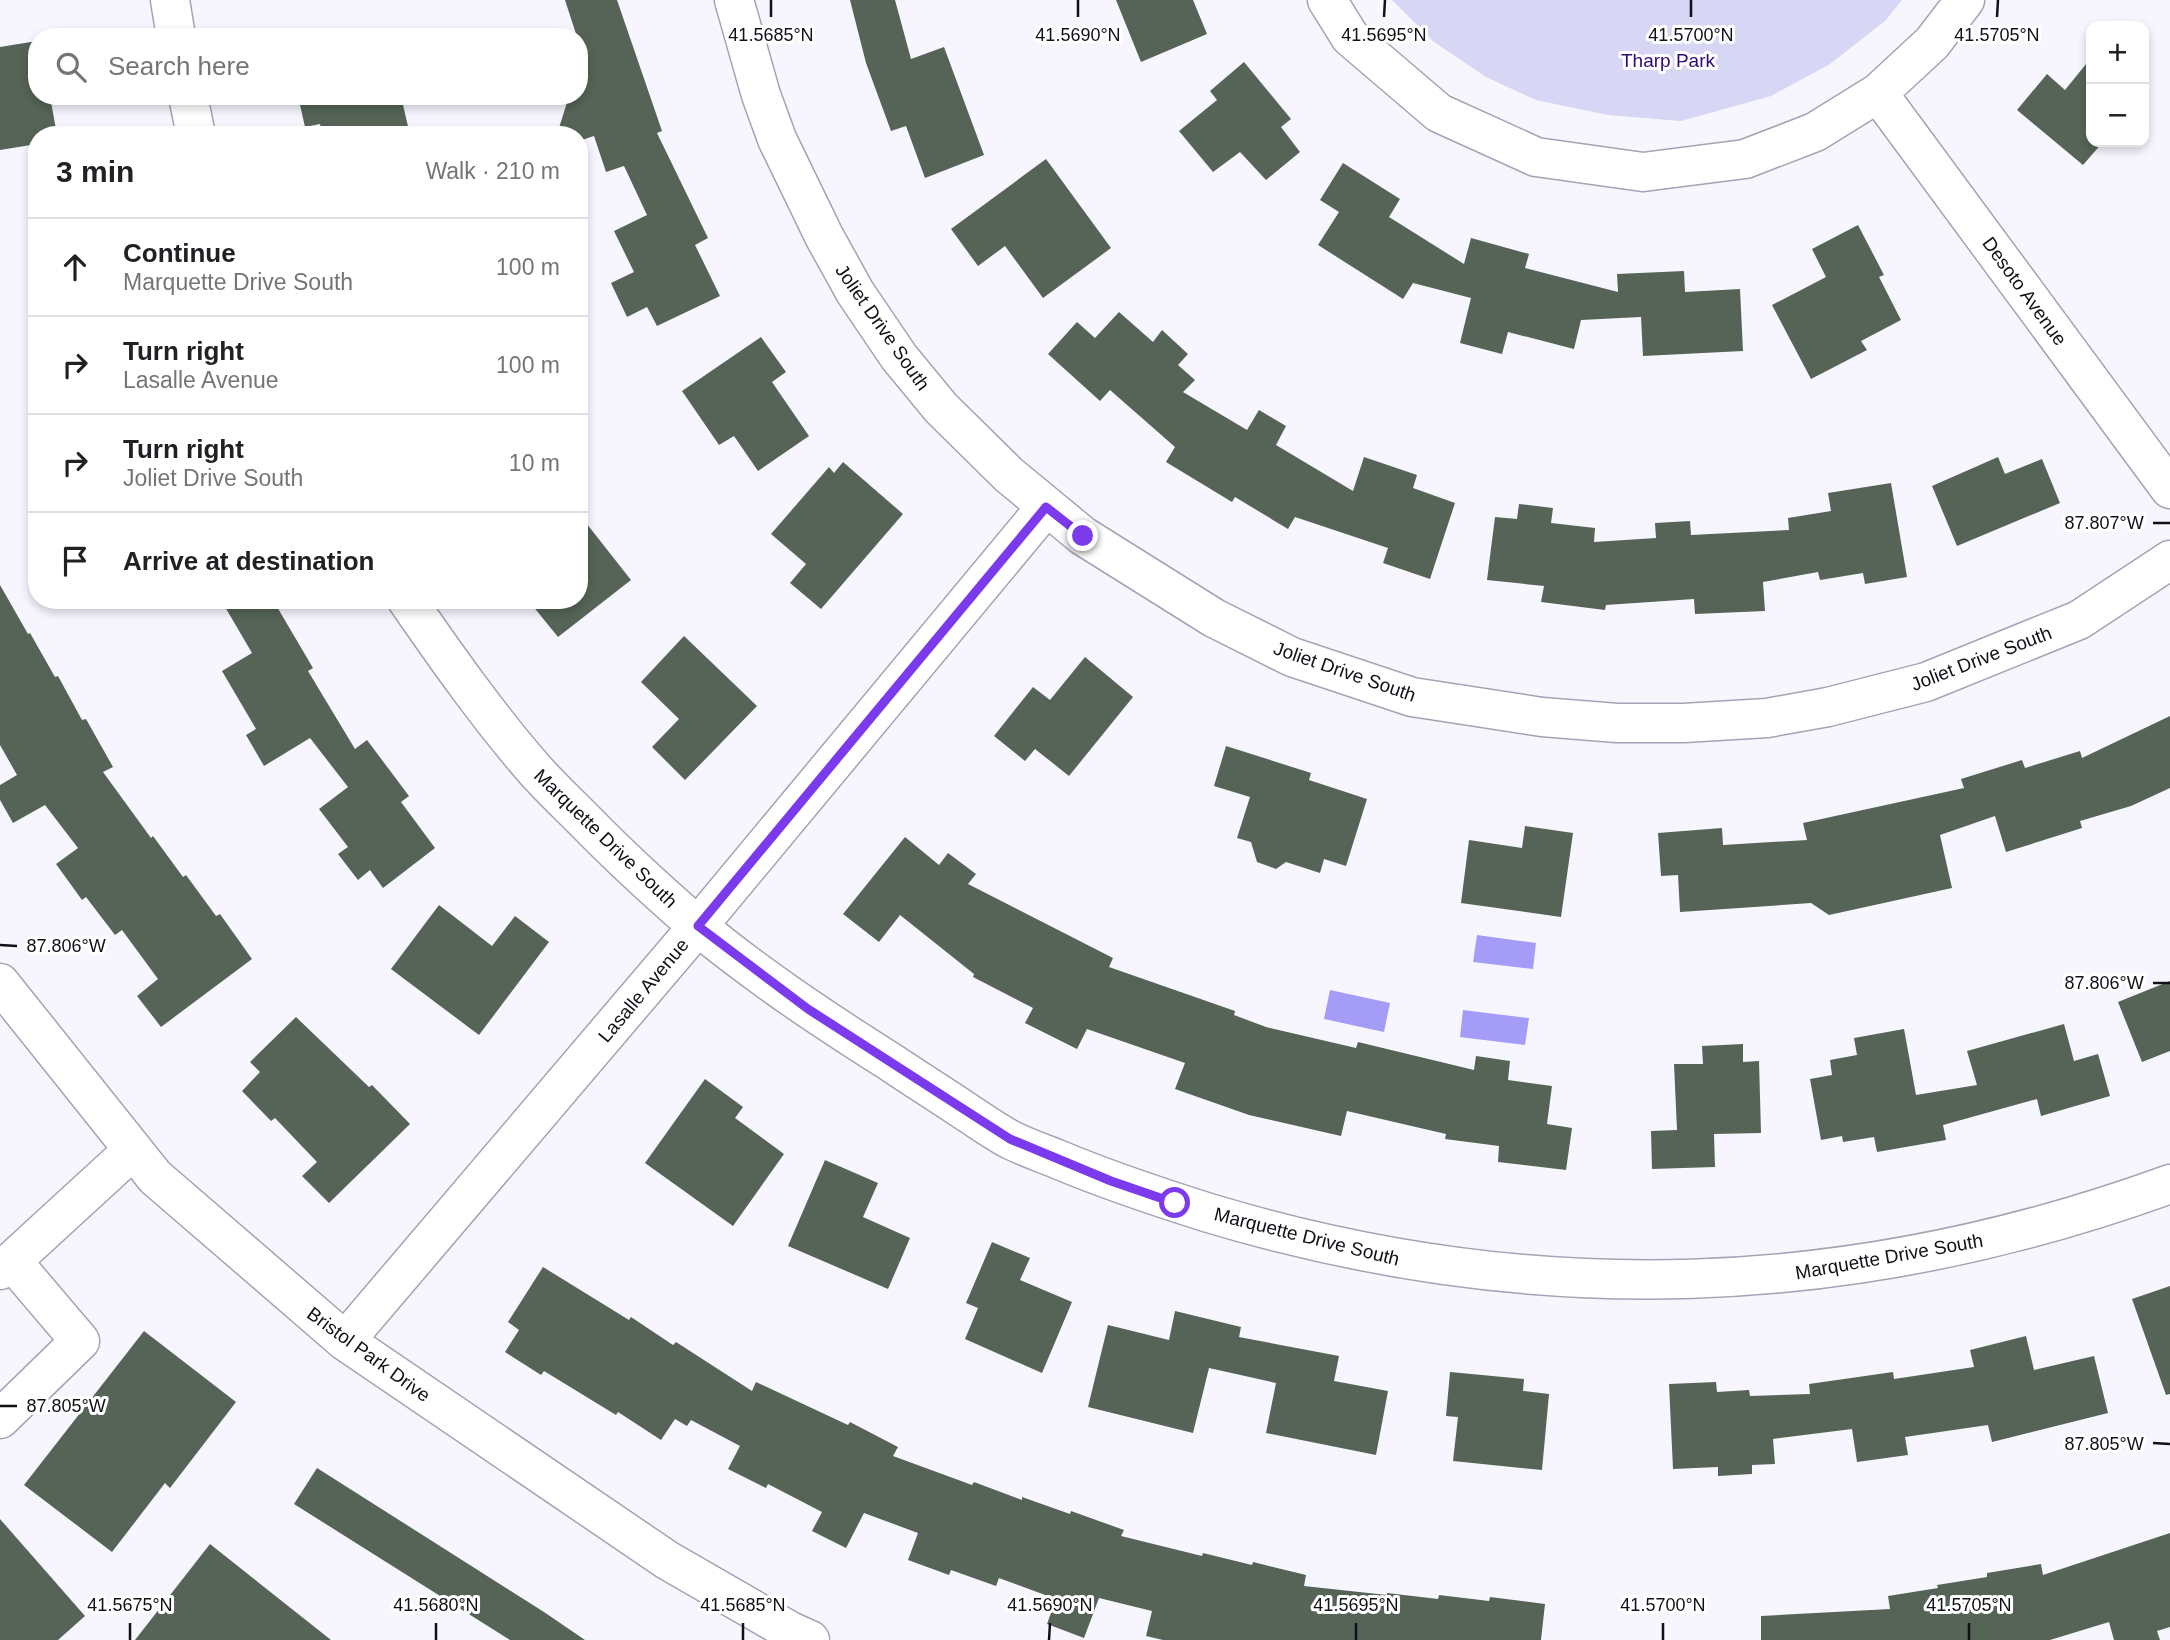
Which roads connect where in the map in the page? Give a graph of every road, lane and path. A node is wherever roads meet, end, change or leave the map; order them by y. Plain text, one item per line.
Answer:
1 (170, 0) edge
2 (734, 0) edge
3 (1327, 0) edge
4 (1965, 0) edge
5 (175, 28) edge
6 (1878, 93) junction
7 (190, 105) edge
8 (194, 126) edge
9 (2170, 489) edge
10 (1046, 507) junction
11 (2170, 560) edge
12 (413, 609) edge
13 (698, 926) junction
14 (0, 983) edge
15 (133, 1150) junction
16 (2170, 1184) edge
17 (6, 1265) edge
18 (345, 1341) junction
19 (0, 1419) edge
20 (795, 1637) edge

1 - 5 street
2 - 10 street, Joliet Drive South
3 - 6 street
4 - 6 street
6 - 9 street, Desoto Avenue
7 - 8 street
10 - 11 street, Joliet Drive South
10 - 13 street, Lasalle Avenue
12 - 13 street, Marquette Drive South
13 - 16 street, Marquette Drive South
13 - 18 street, Lasalle Avenue
14 - 15 street, Bristol Park Drive
15 - 17 street
15 - 18 street, Bristol Park Drive
17 - 19 street
18 - 20 street, Bristol Park Drive

